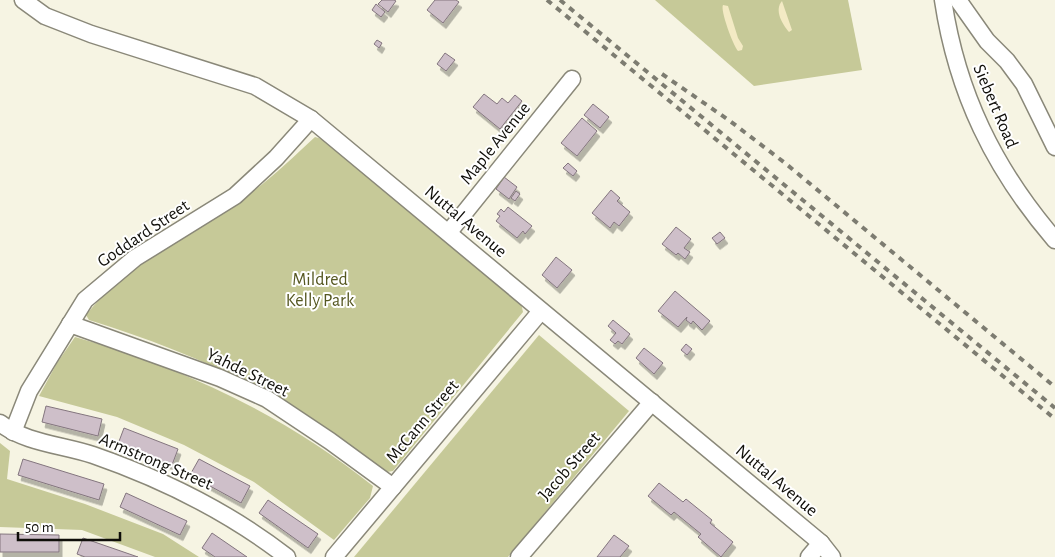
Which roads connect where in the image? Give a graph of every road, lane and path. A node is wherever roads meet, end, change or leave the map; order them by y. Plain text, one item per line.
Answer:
1 (23, 0) edge
2 (943, 0) edge
3 (958, 0) edge
4 (572, 79) dead end
5 (311, 119) junction
6 (1052, 128) edge
7 (1055, 147) edge
8 (449, 232) junction
9 (1055, 240) edge
10 (541, 311) junction
11 (70, 324) junction
12 (652, 402) junction
13 (6, 427) edge
14 (393, 487) junction
15 (821, 543) junction
16 (287, 557) edge
17 (334, 557) edge
18 (519, 557) edge
19 (809, 557) edge
20 (832, 557) edge

1 - 5 street, Nuttal Avenue
2 - 9 street, Siebert Road
3 - 6 street
4 - 8 street, Maple Avenue
5 - 8 street, Nuttal Avenue
5 - 11 street, Goddard Street
6 - 7 street
8 - 10 street, Nuttal Avenue
10 - 12 street, Nuttal Avenue
10 - 14 street, McCann Street
11 - 13 street, Goddard Street
11 - 14 street, Yahde Street
12 - 15 street, Nuttal Avenue
12 - 18 street, Jacob Street
13 - 16 street, Armstrong Street
14 - 17 street, McCann Street
15 - 19 street
15 - 20 street, Nuttal Avenue

